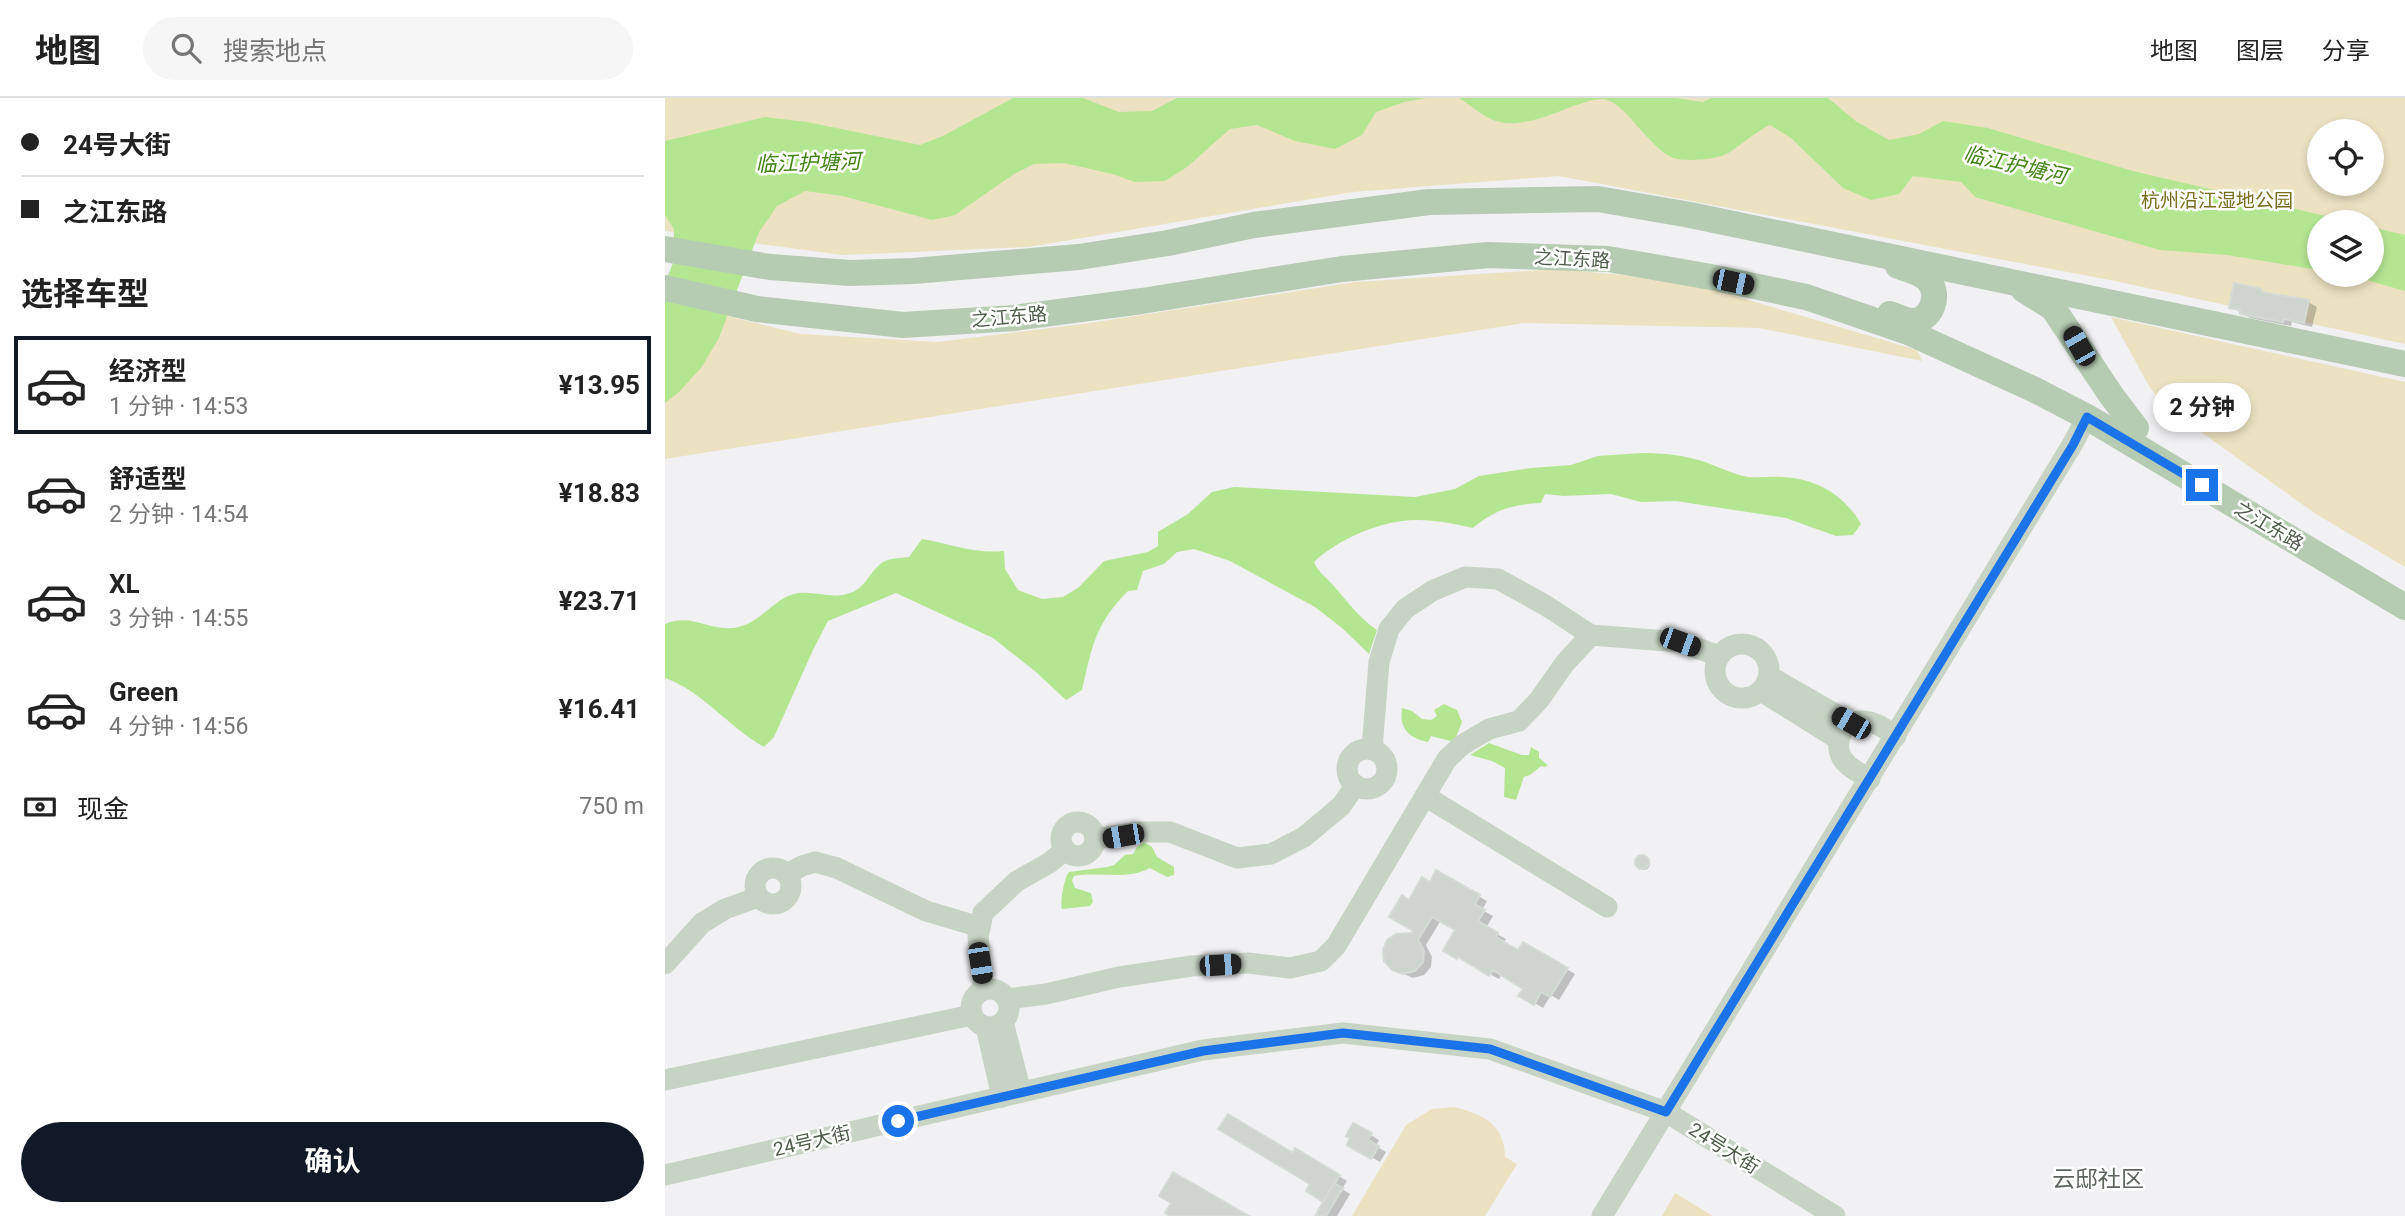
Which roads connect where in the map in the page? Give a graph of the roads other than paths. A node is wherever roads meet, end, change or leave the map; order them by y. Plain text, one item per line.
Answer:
1 (665, 249) edge
2 (1865, 251) junction
3 (2001, 278) junction
4 (665, 288) edge
5 (1777, 291) junction
6 (2405, 363) edge
7 (2090, 365) junction
8 (2087, 417) junction
9 (2136, 428) junction
10 (2405, 591) edge
11 (2405, 607) edge
12 (1591, 635) junction
13 (1719, 656) junction
14 (1765, 684) junction
15 (1845, 731) junction
16 (1896, 736) junction
17 (1870, 779) junction
18 (1425, 796) junction
19 (1607, 907) dead end
20 (980, 927) junction
21 (665, 964) edge
22 (985, 990) junction
23 (1007, 999) junction
24 (987, 1022) junction
25 (665, 1080) edge
26 (1011, 1095) junction
27 (1666, 1112) junction
28 (665, 1174) edge
29 (1602, 1216) edge
30 (1835, 1216) edge

1 - 2 main road
2 - 3 main road
2 - 5 main road
3 - 6 main road
3 - 7 main road
4 - 5 main road, 之江东路
5 - 8 main road, 之江东路
7 - 8 main road
7 - 9 main road
8 - 9 main road
8 - 11 main road, 之江东路
8 - 16 street
9 - 10 main road, 之江东路
12 - 13 street
12 - 18 street
12 - 20 street
13 - 14 street
13 - 14 street
14 - 15 street
15 - 16 street
15 - 17 street
16 - 17 street
17 - 27 street
18 - 19 street
18 - 23 street
20 - 21 street
20 - 22 street
22 - 23 street
22 - 24 street
23 - 24 street
24 - 25 street
24 - 26 street
26 - 27 street, 24号大街
26 - 28 street, 24号大街
27 - 29 street
27 - 30 street, 24号大街

